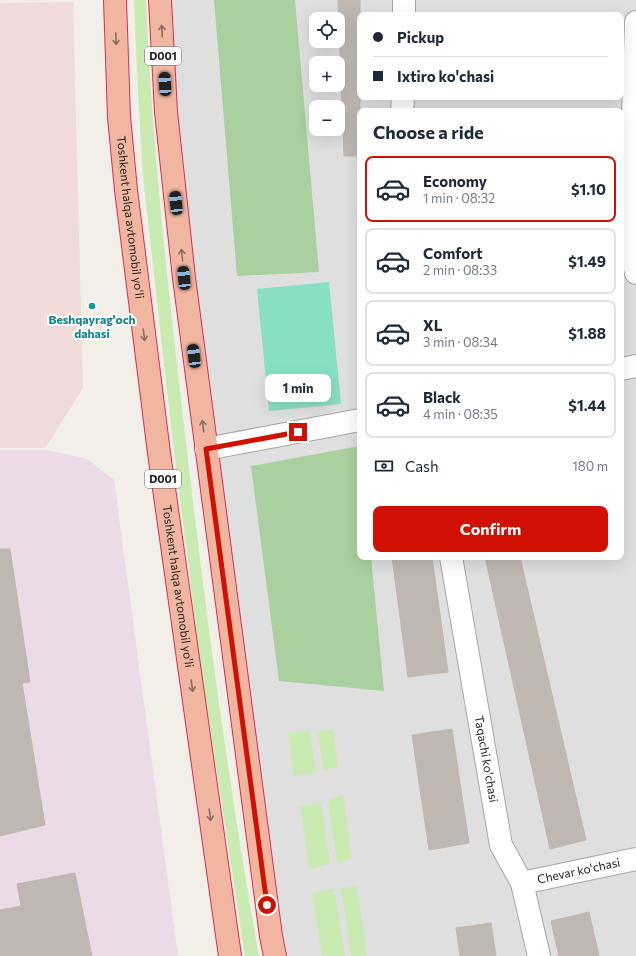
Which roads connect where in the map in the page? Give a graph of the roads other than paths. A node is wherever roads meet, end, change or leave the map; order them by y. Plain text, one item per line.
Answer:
1 (115, 0) edge
2 (160, 0) edge
3 (404, 0) edge
4 (404, 12) edge
5 (636, 22) edge
6 (635, 90) edge
7 (636, 273) edge
8 (636, 366) edge
9 (624, 368) edge
10 (357, 421) edge
11 (206, 449) junction
12 (452, 560) edge
13 (636, 859) edge
14 (522, 883) junction
15 (275, 949) edge
16 (228, 953) edge
17 (539, 956) edge

1 -> 16 highway, Toshkent halqa avtomobil yo'li / D001
11 -> 2 highway, D001
3 - 4 street
5 - 6 street
6 - 7 street
8 - 9 street
10 - 11 street
11 - 15 highway, D001
12 - 14 street, Taqachi koʻchasi
13 - 14 street, Chevar ko'chasi
14 - 17 street, Taqachi koʻchasi

